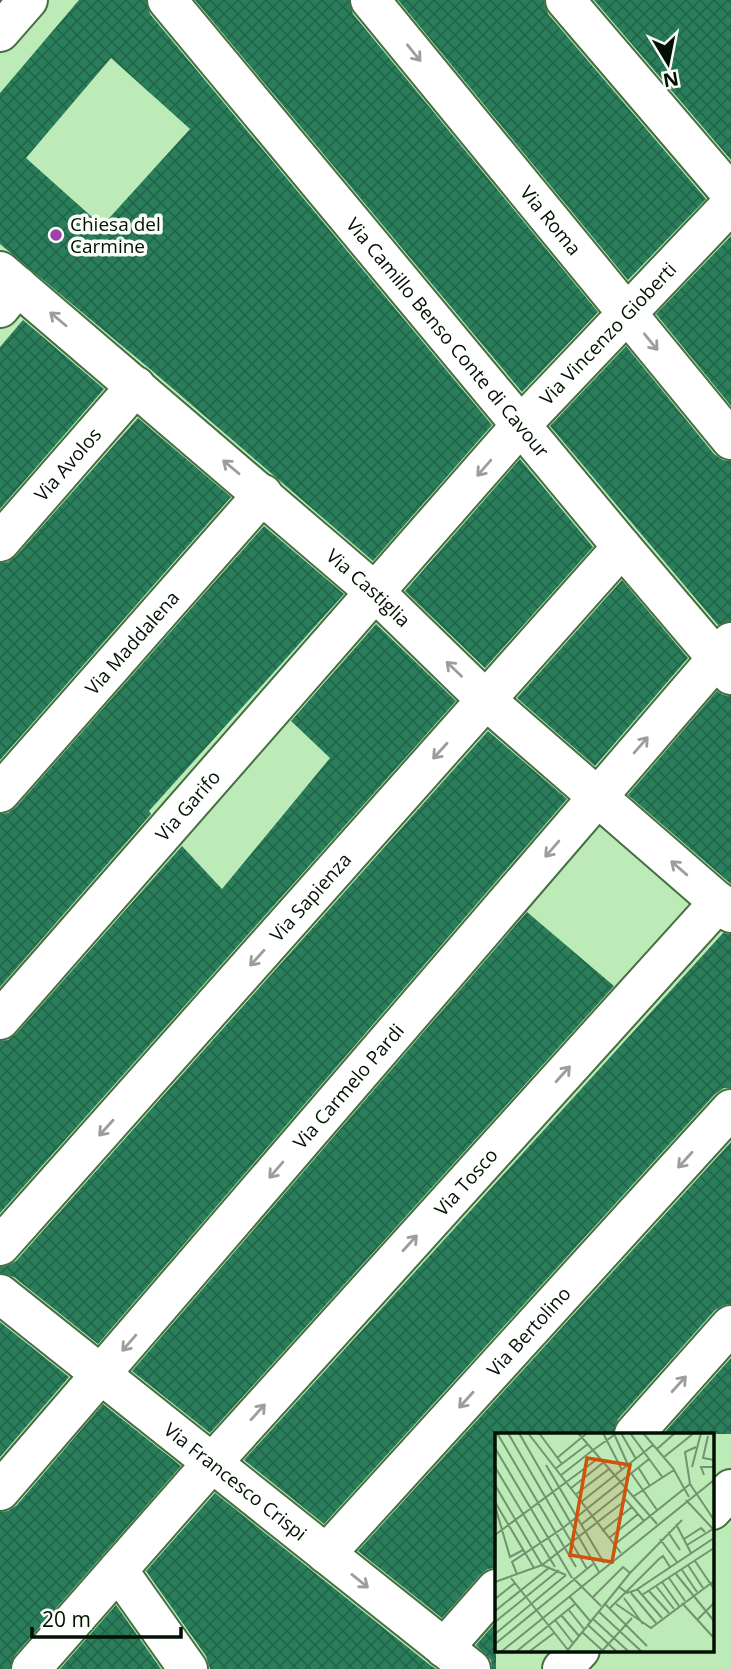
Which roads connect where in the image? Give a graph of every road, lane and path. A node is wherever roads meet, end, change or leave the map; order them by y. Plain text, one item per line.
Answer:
1 (28, 0) edge
2 (167, 0) edge
3 (370, 0) edge
4 (565, 0) edge
5 (0, 32) edge
6 (731, 194) edge
7 (731, 204) edge
8 (6, 288) edge
9 (627, 313) junction
10 (136, 386) junction
11 (521, 425) junction
12 (731, 440) edge
13 (263, 494) junction
14 (0, 541) edge
15 (622, 547) junction
16 (376, 592) junction
17 (726, 658) edge
18 (486, 700) junction
19 (0, 793) edge
20 (596, 797) junction
21 (725, 907) edge
22 (0, 1020) edge
23 (731, 1109) edge
24 (0, 1246) edge
25 (0, 1294) edge
26 (731, 1325) edge
27 (101, 1375) junction
28 (635, 1433) edge
29 (212, 1463) junction
30 (731, 1489) edge
31 (0, 1491) edge
32 (714, 1508) edge
33 (326, 1554) junction
34 (118, 1570) junction
35 (495, 1591) edge
36 (578, 1652) edge
37 (457, 1658) edge
38 (31, 1669) edge
39 (188, 1669) edge
40 (562, 1669) edge

1 - 5 street
2 - 11 street, Via Camillo Benso Conte di Cavour
3 -> 9 street, Via Roma
4 - 6 street
7 - 9 street, Via Vincenzo Gioberti
10 -> 8 street, Via Castiglia
9 - 11 street, Via Vincenzo Gioberti
9 -> 12 street, Via Roma
13 -> 10 street, Via Castiglia
10 - 14 street, Via Avolos
11 - 15 street, Via Camillo Benso Conte di Cavour
11 -> 16 street, Via Vincenzo Gioberti
13 - 16 street, Via Castiglia
13 - 19 street, Via Maddalena
15 - 17 street, Via Camillo Benso Conte di Cavour
15 - 18 street, Via Sapienza
18 -> 16 street, Via Castiglia
16 - 22 street, Via Garifo
20 -> 17 street, Via Carmelo Pardi
18 - 20 street, Via Castiglia
18 -> 24 street, Via Sapienza
21 -> 20 street, Via Castiglia
20 -> 27 street, Via Carmelo Pardi
29 -> 21 street, Via Tosco
23 -> 33 street, Via Bertolino
25 - 27 street, Via Francesco Crispi
28 -> 26 street
27 - 29 street, Via Francesco Crispi
27 - 31 street, Via Carmelo Pardi
29 - 33 street, Via Francesco Crispi
29 - 34 street, Via Tosco
30 - 32 street
33 -> 37 street, Via Francesco Crispi
34 - 38 street, Via Tosco
34 - 39 street
35 - 37 street
36 - 40 street

